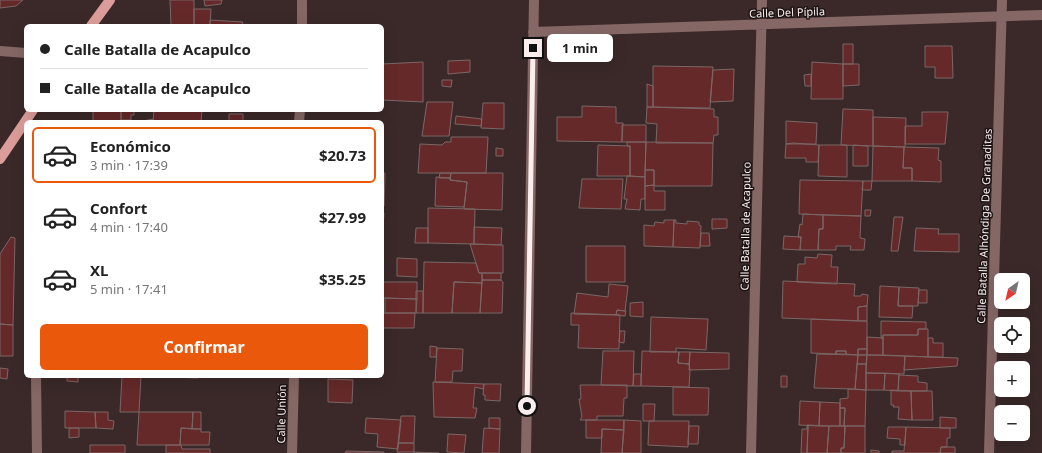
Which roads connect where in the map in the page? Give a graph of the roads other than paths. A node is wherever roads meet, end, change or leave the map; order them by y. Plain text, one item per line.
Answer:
1 (110, 0) edge
2 (302, 0) edge
3 (534, 0) edge
4 (762, 0) edge
5 (1002, 0) edge
6 (1042, 15) edge
7 (1003, 17) junction
8 (92, 24) edge
9 (302, 24) edge
10 (762, 25) junction
11 (533, 32) junction
12 (0, 51) edge
13 (24, 53) edge
14 (24, 124) edge
15 (0, 160) edge
16 (36, 378) edge
17 (294, 378) edge
18 (37, 453) edge
19 (292, 453) edge
20 (526, 453) edge
21 (751, 453) edge
22 (989, 453) edge

1 - 8 main road
2 - 9 street
3 - 11 street
4 - 10 street, Calle Batalla de Acapulco
5 - 7 street, Calle Batalla Alhóndiga De Granaditas
6 - 7 street, Calle Del Pípila
7 - 10 street, Calle Del Pípila
7 - 22 street, Calle Batalla Alhóndiga De Granaditas
10 - 11 street, Calle Del Pípila
10 - 21 street, Calle Batalla de Acapulco
11 - 20 street
12 - 13 street
14 - 15 main road
16 - 18 street
17 - 19 street, Calle Unión

